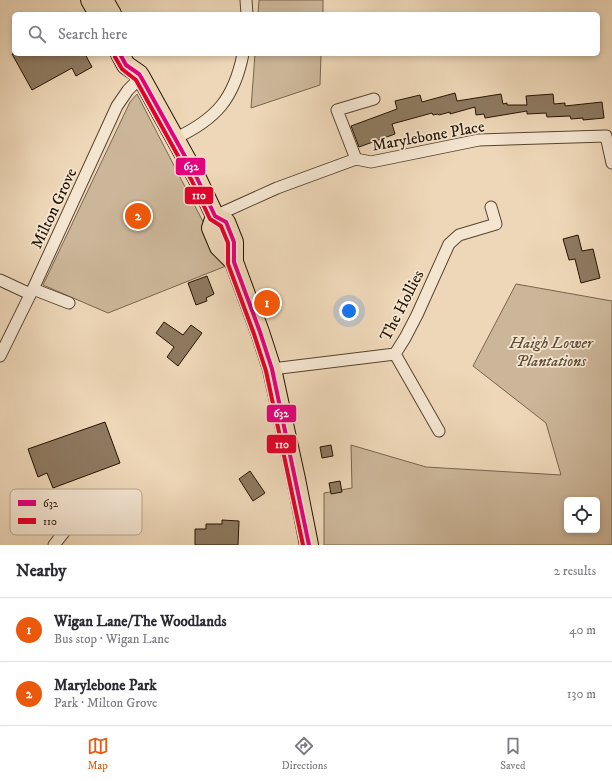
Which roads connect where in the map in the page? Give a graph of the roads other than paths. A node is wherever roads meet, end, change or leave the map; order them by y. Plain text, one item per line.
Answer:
1 (90, 0) edge
2 (104, 0) edge
3 (246, 0) edge
4 (97, 12) edge
5 (111, 12) edge
6 (247, 12) edge
7 (121, 56) edge
8 (135, 56) edge
9 (242, 56) edge
10 (140, 75) junction
11 (374, 99) dead end
12 (176, 138) junction
13 (356, 159) junction
14 (612, 163) edge
15 (491, 207) dead end
16 (215, 216) junction
17 (0, 280) edge
18 (31, 291) junction
19 (69, 303) dead end
20 (395, 354) junction
21 (0, 356) edge
22 (272, 369) junction
23 (439, 431) dead end
24 (62, 535) edge
25 (54, 545) edge
26 (309, 545) edge

1 - 4 highway
2 - 5 highway
3 - 6 street
7 - 10 highway
8 - 10 highway
9 - 12 street
10 - 12 highway
10 - 18 street, Milton Grove
11 - 13 street
12 - 16 highway
13 - 14 street, Marylebone Place
13 - 16 street, Marylebone Place
15 - 20 street, The Hollies
16 - 22 highway
17 - 18 street
18 - 19 street
18 - 21 street, Milton Grove
20 - 22 street, The Hollies
20 - 23 street
22 - 26 highway
24 - 25 street

